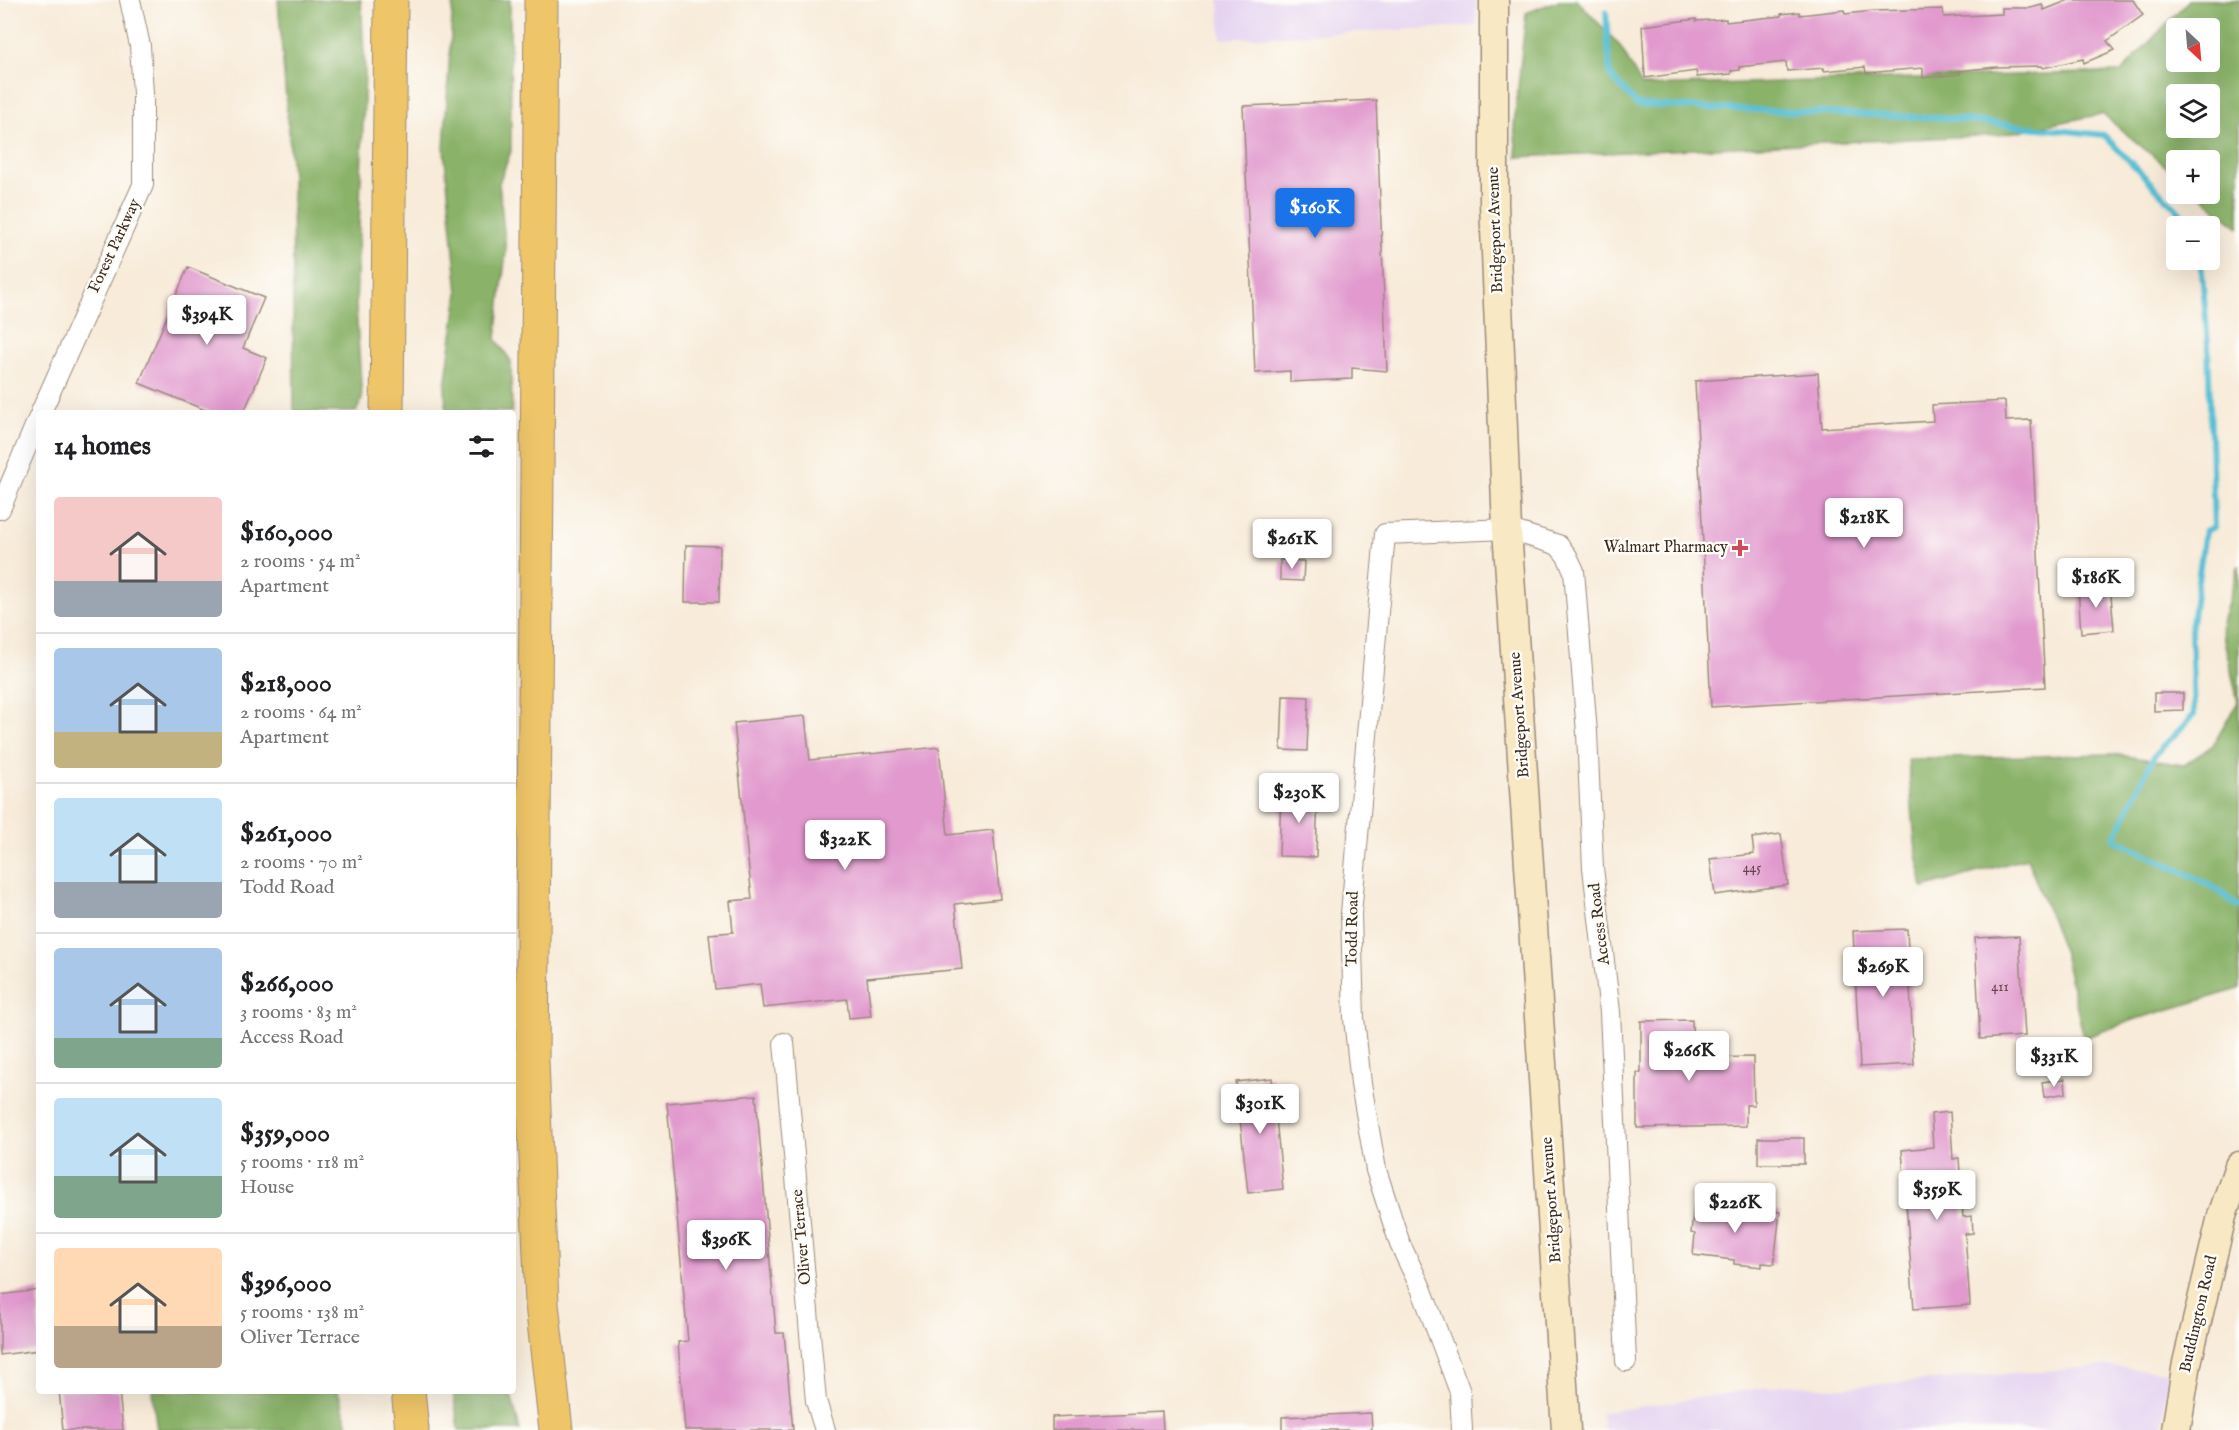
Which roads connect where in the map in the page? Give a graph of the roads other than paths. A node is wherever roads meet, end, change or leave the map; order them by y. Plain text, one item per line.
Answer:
1 (130, 0) edge
2 (391, 0) edge
3 (541, 0) edge
4 (1494, 0) edge
5 (42, 410) edge
6 (387, 410) edge
7 (36, 424) edge
8 (0, 509) edge
9 (1507, 529) junction
10 (784, 1043) dead end
11 (2239, 1166) edge
12 (1626, 1361) dead end
13 (408, 1394) edge
14 (412, 1430) edge
15 (556, 1430) edge
16 (825, 1430) edge
17 (1462, 1430) edge
18 (1566, 1430) edge
19 (2176, 1430) edge

1 - 5 street, Forest Parkway
2 - 6 highway
3 - 15 highway
4 - 9 main road, Bridgeport Avenue
7 - 8 street
9 - 12 street, Access Road
9 - 17 street, Todd Road
9 - 18 main road, Bridgeport Avenue
10 - 16 street, Oliver Terrace
11 - 19 main road, Buddington Road
13 - 14 highway

